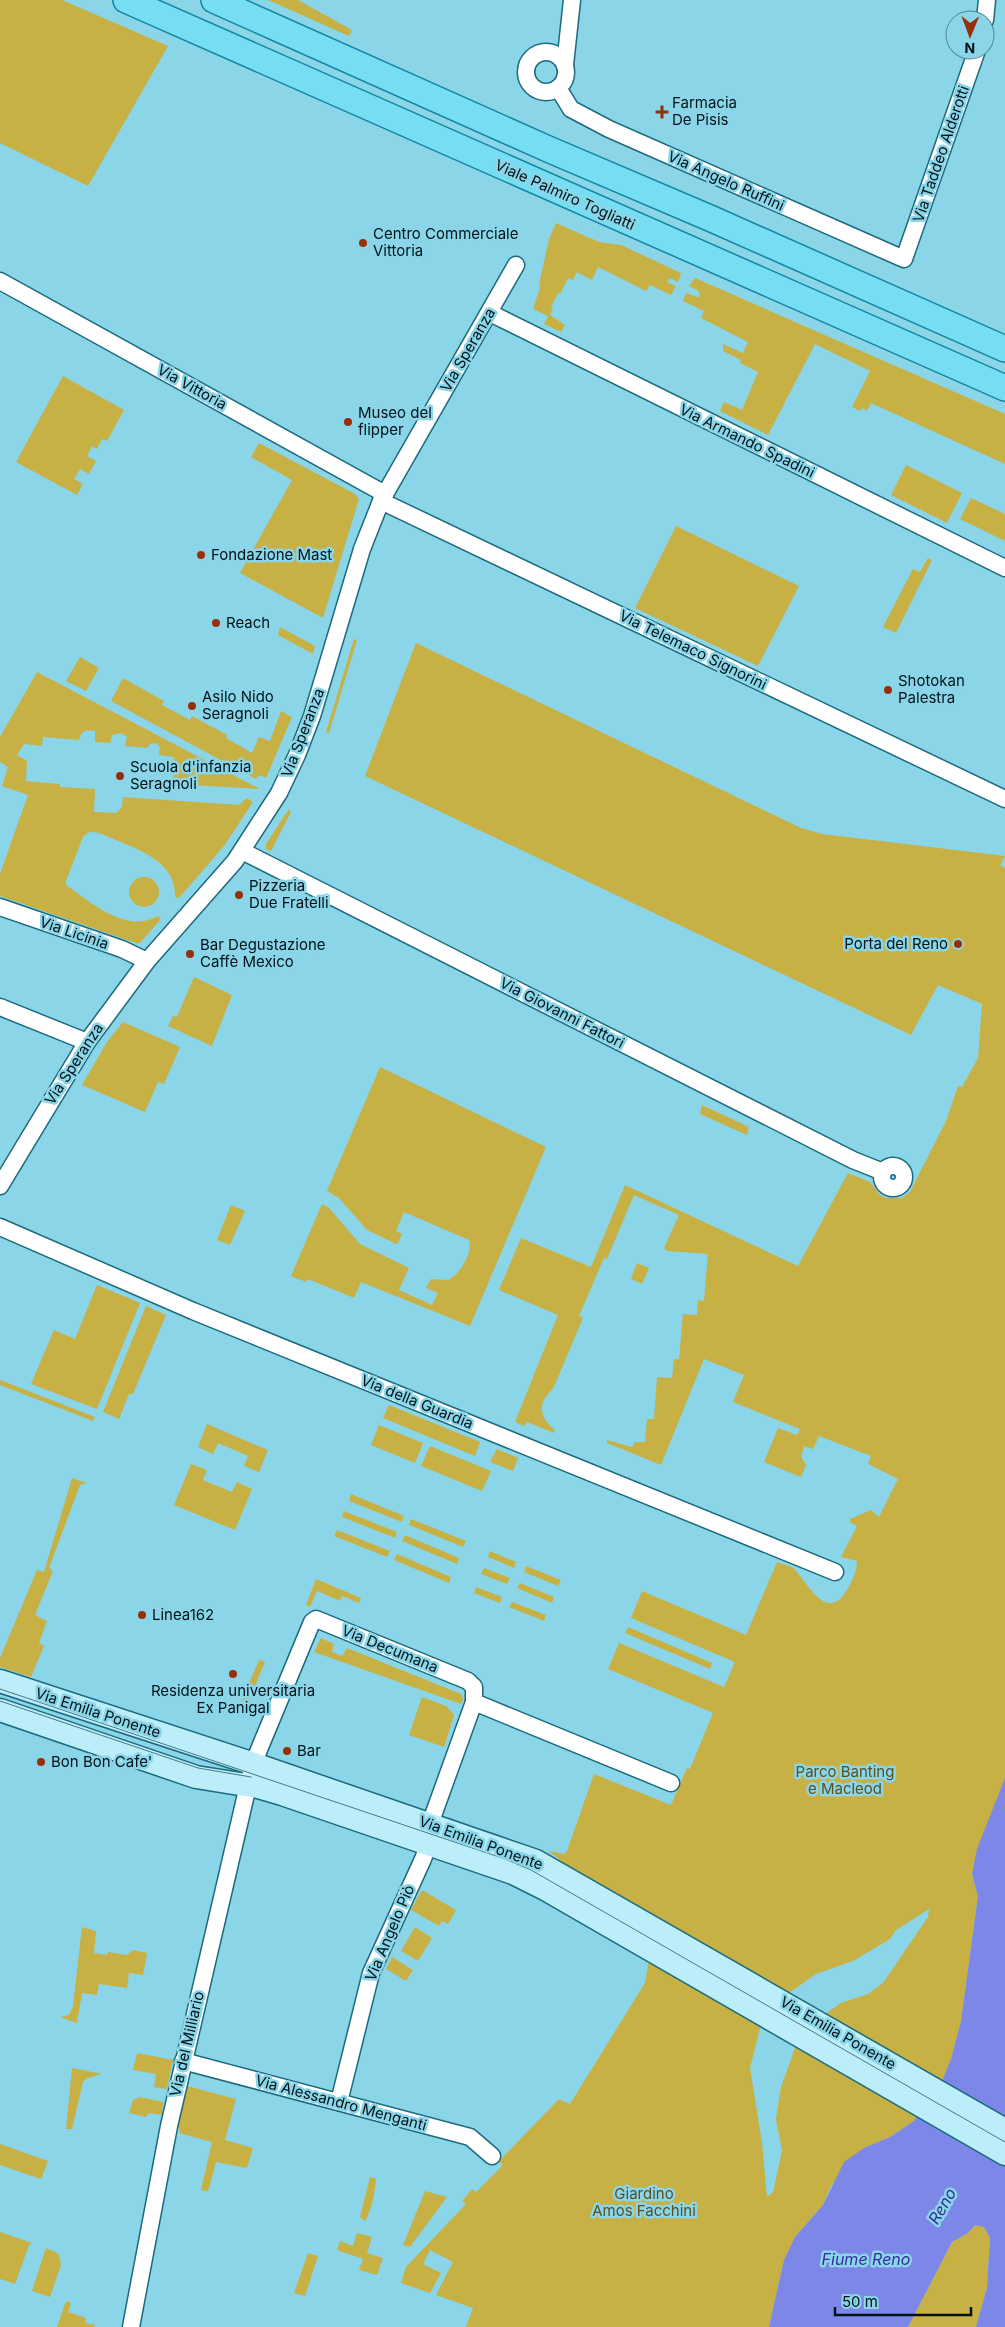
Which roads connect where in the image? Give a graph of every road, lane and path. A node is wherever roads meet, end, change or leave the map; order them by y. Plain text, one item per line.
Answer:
1 (126, 0) edge
2 (214, 0) edge
3 (572, 0) edge
4 (568, 31) junction
5 (542, 52) junction
6 (974, 60) edge
7 (565, 65) junction
8 (558, 88) junction
9 (904, 259) joint
10 (516, 265) dead end
11 (0, 280) edge
12 (490, 313) junction
13 (1005, 349) edge
14 (1005, 388) edge
15 (383, 497) junction
16 (1005, 568) edge
17 (1005, 799) edge
18 (242, 851) junction
19 (0, 906) edge
20 (148, 961) junction
21 (0, 1007) edge
22 (87, 1042) junction
23 (883, 1172) dead end
24 (0, 1186) edge
25 (0, 1227) edge
26 (835, 1572) dead end
27 (0, 1680) edge
28 (474, 1702) junction
29 (0, 1710) edge
30 (251, 1775) junction
31 (671, 1783) dead end
32 (429, 1833) junction
33 (551, 1880) junction
34 (183, 2061) junction
35 (339, 2102) junction
36 (1005, 2130) edge
37 (1005, 2154) edge
38 (492, 2156) dead end
39 (131, 2327) edge

1 - 14 main road, Viale Palmiro Togliatti
2 - 13 main road
3 - 4 street
4 - 5 street
4 - 7 street
5 - 7 street
5 - 8 street
6 - 9 street, Via Taddeo Alderotti
7 - 8 street
8 - 9 street, Via Angelo Ruffini
10 - 12 street, Via Speranza
11 - 15 street, Via Vittoria
12 - 15 street, Via Speranza
12 - 16 street, Via Armando Spadini
15 - 17 street, Via Telemaco Signorini
15 - 18 street, Via Speranza
18 - 20 street, Via Speranza
18 - 23 street, Via Giovanni Fattori
19 - 20 street, Via Licinia
20 - 22 street, Via Speranza
21 - 22 street
22 - 24 street, Via Speranza
25 - 26 street, Via della Guardia
27 - 30 main road, Via Emilia Ponente
28 - 30 street, Via Decumana
28 - 31 street
28 - 32 street
29 - 30 main road, Via Emilia Ponente
30 - 32 main road, Via Emilia Ponente
30 - 34 street, Via del Milliario
32 - 33 main road, Via Emilia Ponente
32 - 35 street, Via Angelo Piò
33 - 36 main road, Via Emilia Ponente
33 - 37 main road, Via Emilia Ponente
34 - 35 street, Via Alessandro Menganti
34 - 39 street, Via del Milliario
35 - 38 street, Via Alessandro Menganti

